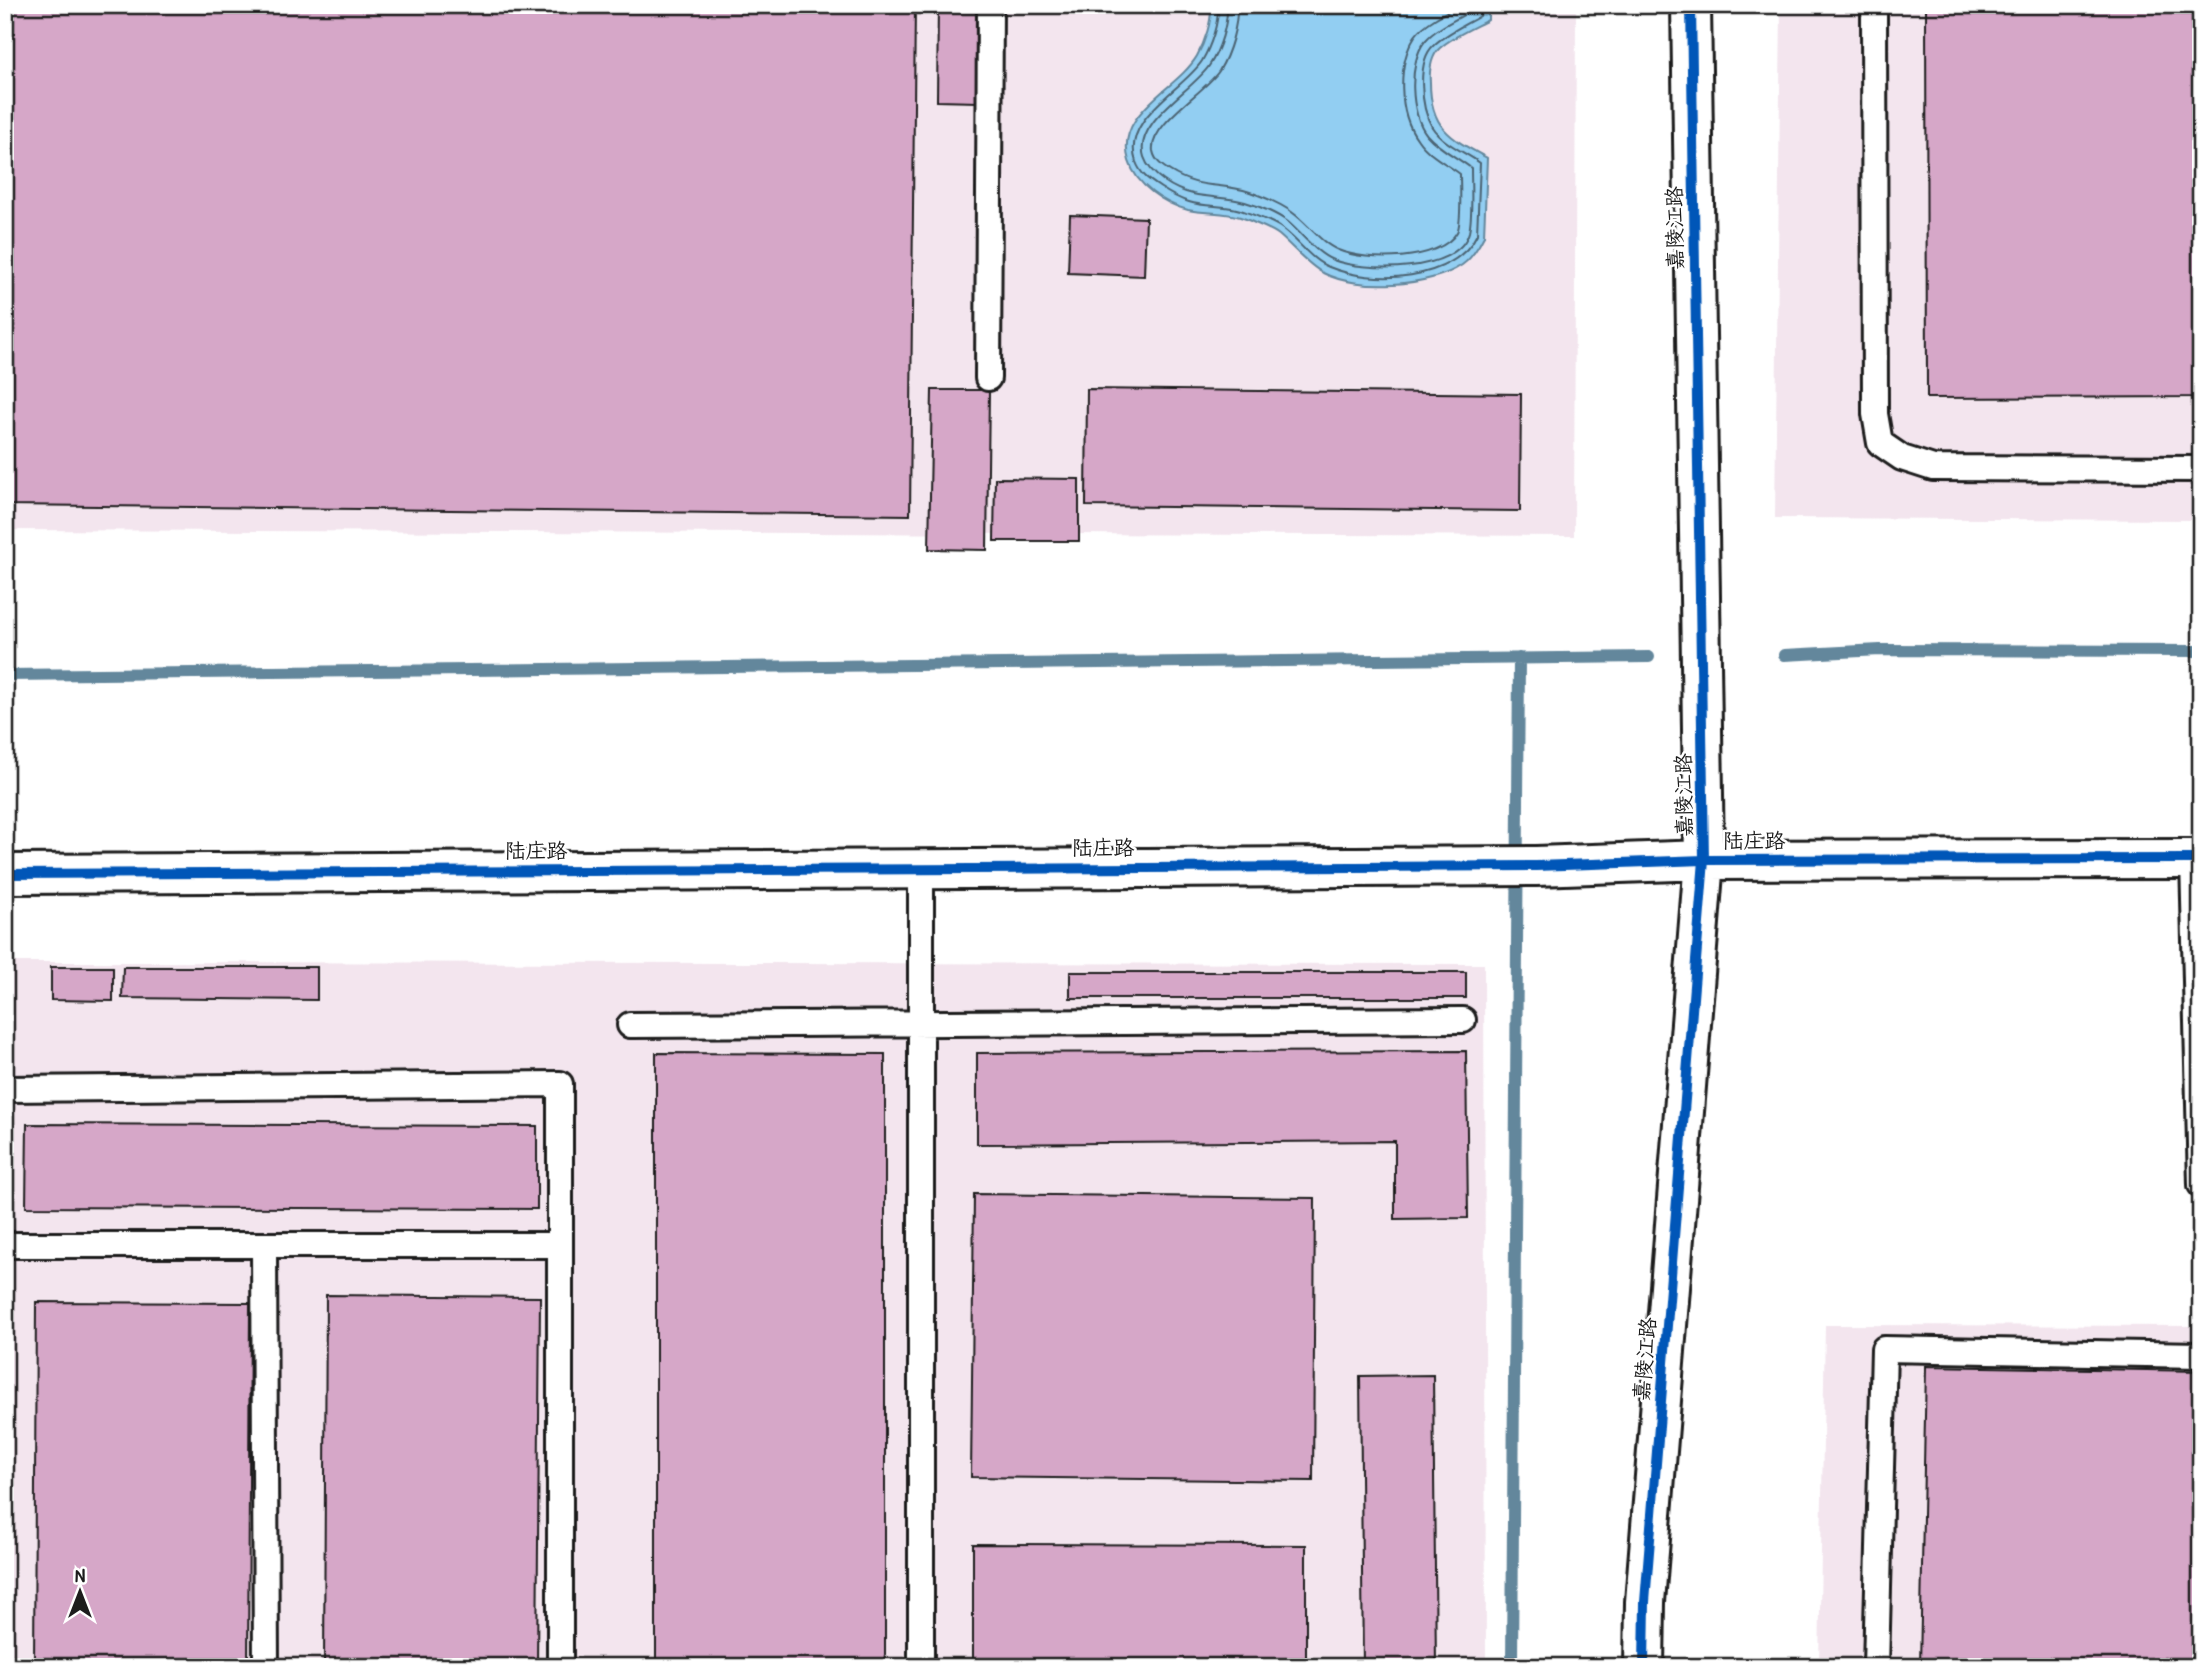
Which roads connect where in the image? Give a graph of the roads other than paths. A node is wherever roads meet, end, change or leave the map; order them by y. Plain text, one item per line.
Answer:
1 (990, 5) edge
2 (1691, 5) edge
3 (1874, 5) edge
4 (988, 378) dead end
5 (2201, 468) edge
6 (2197, 859) edge
7 (1704, 860) junction
8 (921, 869) junction
9 (5, 873) edge
10 (1463, 1020) dead end
11 (921, 1023) junction
12 (630, 1025) dead end
13 (5, 1089) edge
14 (2201, 1185) edge
15 (5, 1245) edge
16 (264, 1245) junction
17 (560, 1245) junction
18 (2201, 1355) edge
19 (267, 1667) edge
20 (560, 1667) edge
21 (921, 1667) edge
22 (1644, 1667) edge
23 (1876, 1667) edge

1 - 4 lane
2 - 7 street, 嘉陵江路
3 - 5 lane
6 - 7 street, 陆庄路
6 - 14 lane
7 - 8 street, 陆庄路
7 - 22 street, 嘉陵江路
8 - 9 street, 陆庄路
8 - 11 lane
10 - 11 lane
11 - 12 lane
11 - 21 lane
13 - 17 lane
15 - 16 lane
16 - 17 lane
16 - 19 lane
17 - 20 lane
18 - 23 lane

